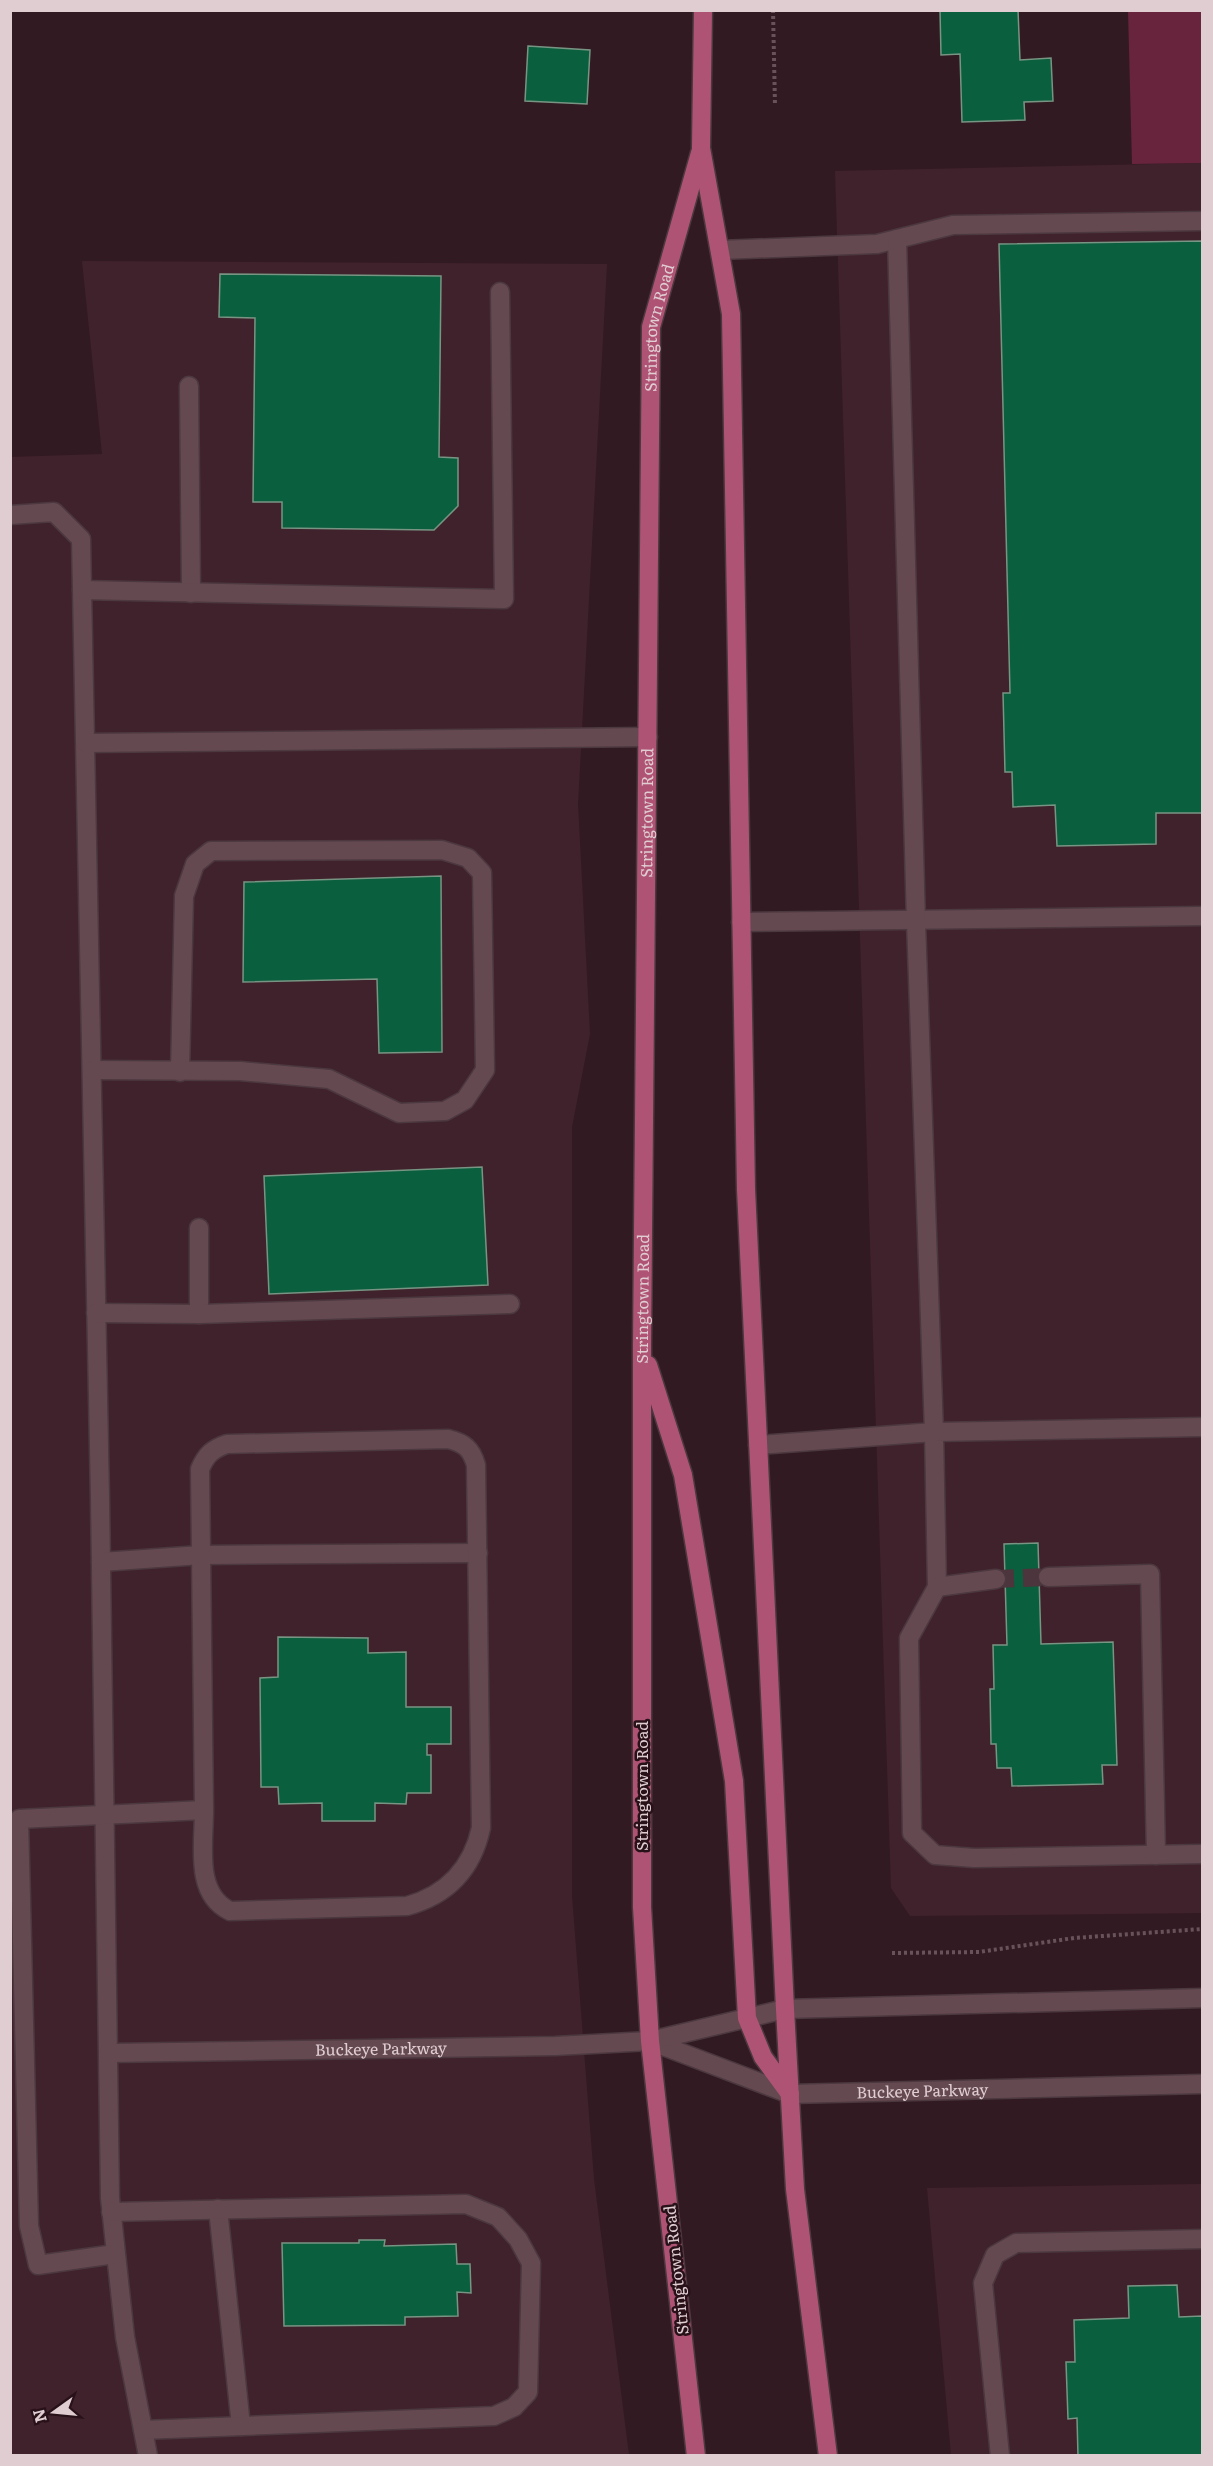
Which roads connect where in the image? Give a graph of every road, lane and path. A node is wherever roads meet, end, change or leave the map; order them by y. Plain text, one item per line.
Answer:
1 (703, 10) edge
2 (773, 10) edge
3 (775, 106) dead end
4 (701, 148) junction
5 (1203, 221) edge
6 (897, 239) junction
7 (720, 250) junction
8 (500, 292) dead end
9 (189, 386) dead end
10 (10, 515) edge
11 (82, 590) junction
12 (191, 592) junction
13 (648, 737) junction
14 (86, 743) junction
15 (1203, 916) edge
16 (741, 922) junction
17 (916, 922) junction
18 (92, 1070) junction
19 (180, 1072) junction
20 (199, 1228) dead end
21 (510, 1304) dead end
22 (96, 1313) junction
23 (199, 1314) junction
24 (642, 1347) junction
25 (1203, 1427) edge
26 (934, 1432) junction
27 (758, 1445) junction
28 (478, 1553) junction
29 (201, 1555) junction
30 (101, 1562) junction
31 (1047, 1577) tunnel mouth
32 (996, 1580) tunnel mouth
33 (937, 1587) junction
34 (204, 1810) junction
35 (105, 1814) junction
36 (1203, 1854) edge
37 (1156, 1855) junction
38 (1203, 1929) edge
39 (892, 1953) dead end
40 (1203, 1998) edge
41 (785, 2009) junction
42 (747, 2018) junction
43 (650, 2041) junction
44 (109, 2053) junction
45 (1203, 2084) edge
46 (790, 2094) junction
47 (218, 2209) junction
48 (111, 2212) junction
49 (1203, 2239) edge
50 (115, 2254) junction
51 (241, 2426) junction
52 (143, 2430) junction
53 (148, 2456) edge
54 (696, 2456) edge
55 (828, 2456) edge
56 (1000, 2456) edge

1 - 4 main road, Stringtown Road
2 - 3 path
4 - 7 main road, Stringtown Road
4 - 13 main road, Stringtown Road
5 - 6 street
6 - 7 street
6 - 17 street
7 - 16 main road, Stringtown Road
8 - 12 street
9 - 12 street
10 - 11 street
11 - 12 street
11 - 14 street
13 - 14 street
13 - 24 main road, Stringtown Road
14 - 18 street
15 - 17 street
16 - 17 street
16 - 27 main road, Stringtown Road
17 - 26 street
18 - 19 street
18 - 22 street
19 - 19 street
20 - 23 street
21 - 23 street
22 - 23 street
22 - 30 street
24 - 42 main road
24 - 43 main road, Stringtown Road
25 - 26 street
26 - 27 street
26 - 33 street
27 - 41 main road, Stringtown Road
28 - 29 street
28 - 29 street
28 - 34 street
29 - 30 street
29 - 34 street
30 - 35 street
31 - 37 street
32 - 33 street
33 - 37 street
34 - 35 street
35 - 44 street
35 - 50 street
36 - 37 street
38 - 39 path
40 - 41 street, Buckeye Parkway
41 - 42 street, Buckeye Parkway
41 - 46 main road, Stringtown Road
42 - 43 street, Buckeye Parkway
42 - 46 main road
43 - 44 street, Buckeye Parkway
43 - 46 street, Buckeye Parkway
43 - 54 main road, Stringtown Road
44 - 48 street
45 - 46 street, Buckeye Parkway
46 - 55 main road, Stringtown Road
47 - 48 street
47 - 51 street
47 - 51 street
48 - 50 street
49 - 56 street
50 - 52 street
51 - 52 street
52 - 53 street

